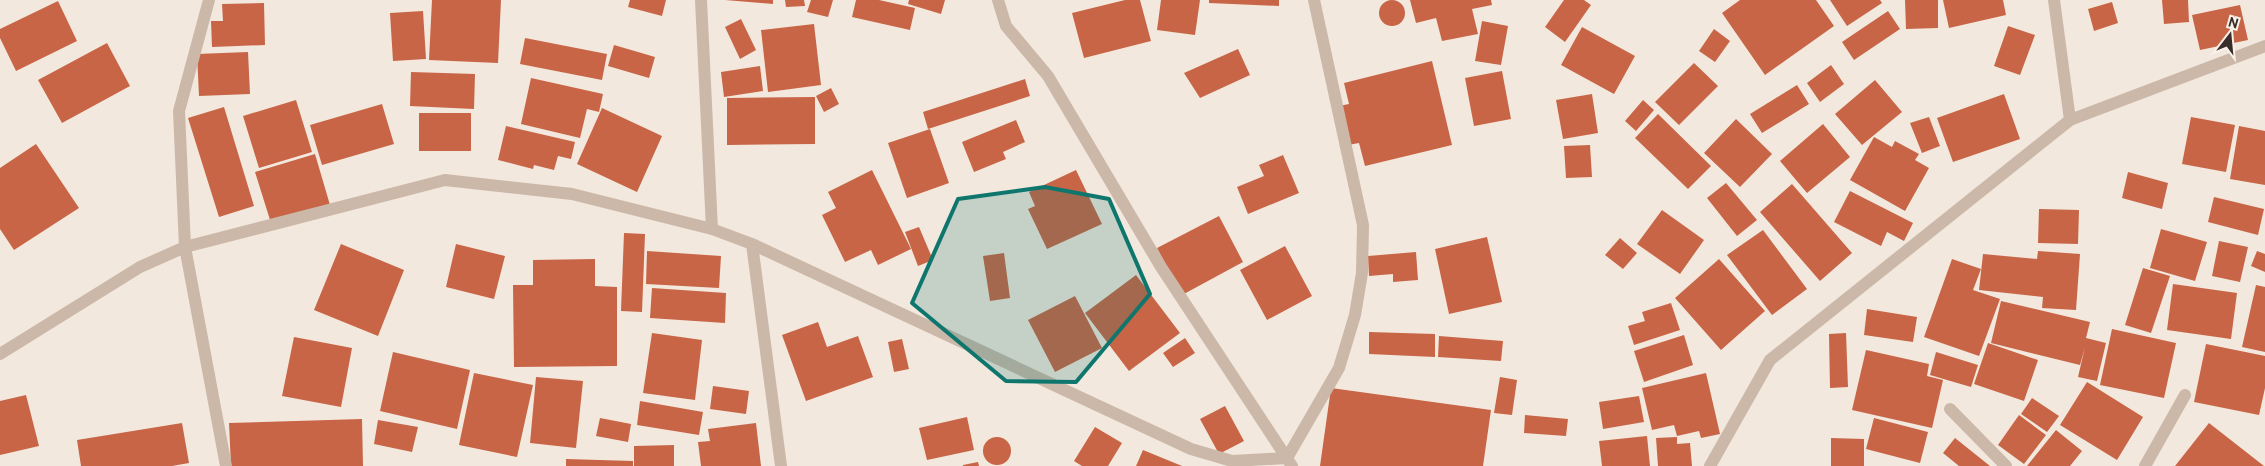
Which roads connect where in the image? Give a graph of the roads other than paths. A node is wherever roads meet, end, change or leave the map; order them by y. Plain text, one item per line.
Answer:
1 (209, 0) edge
2 (701, 0) edge
3 (998, 0) edge
4 (1314, 0) edge
5 (2054, 0) edge
6 (2265, 46) edge
7 (2070, 120) junction
8 (712, 229) junction
9 (752, 244) junction
10 (185, 247) junction
11 (0, 354) edge
12 (2185, 395) dead end
13 (1950, 409) dead end
14 (1289, 462) edge
15 (226, 466) edge
16 (782, 466) edge
17 (1710, 466) edge
18 (2006, 466) edge
19 (2144, 466) edge

1 - 10 street
2 - 8 street
3 - 14 street
4 - 14 street
5 - 7 street
6 - 7 street
7 - 17 street
8 - 9 street
8 - 10 street
9 - 14 street
9 - 16 street
10 - 11 street
10 - 15 street
12 - 19 street
13 - 18 street

